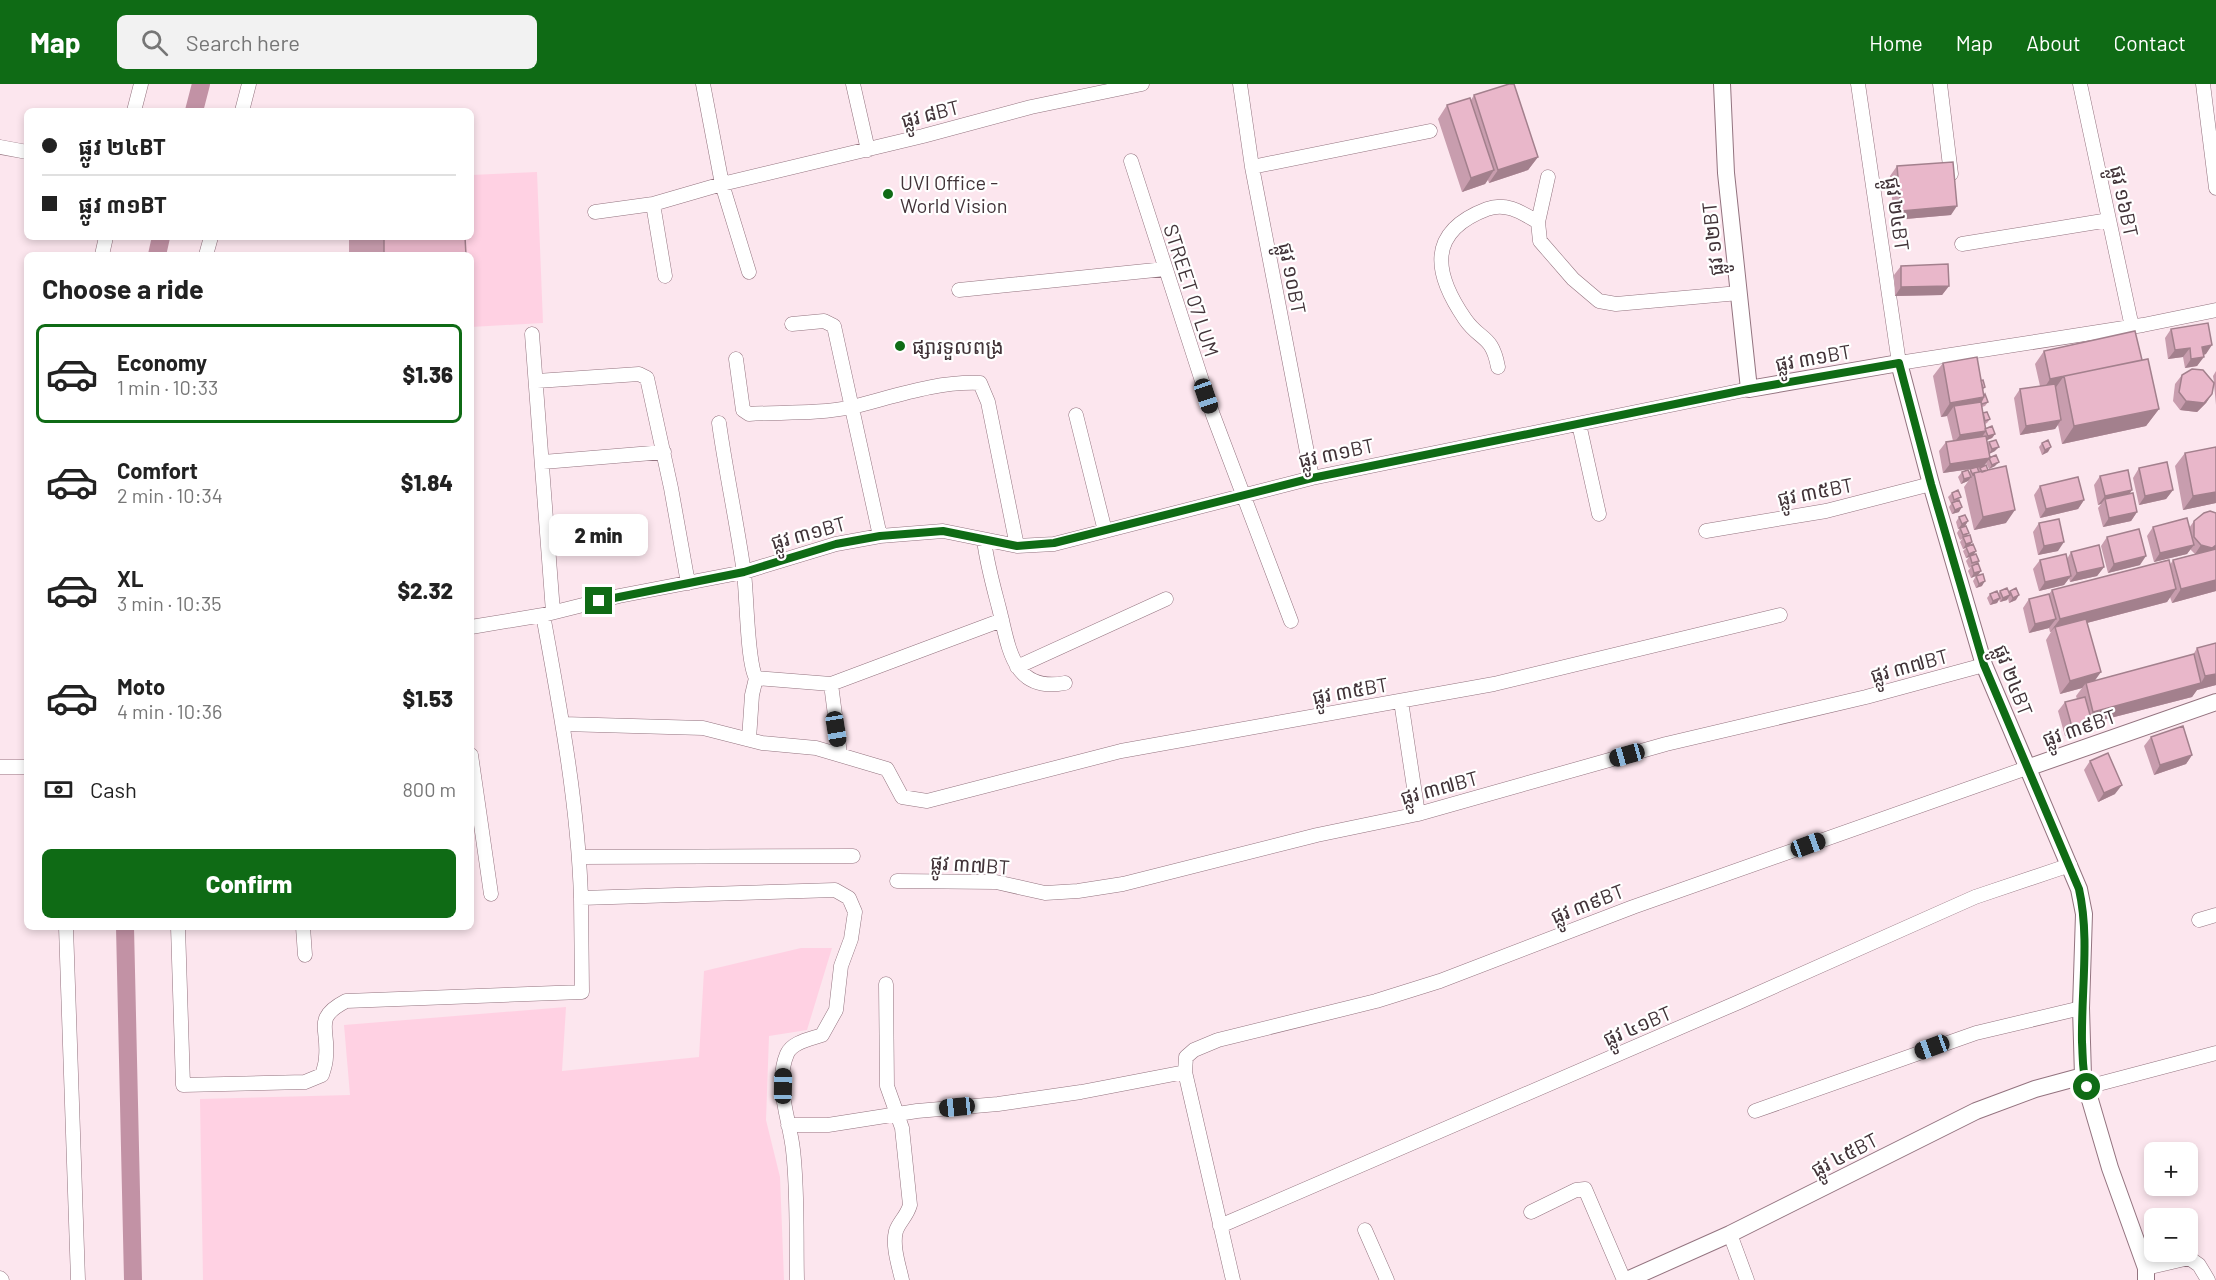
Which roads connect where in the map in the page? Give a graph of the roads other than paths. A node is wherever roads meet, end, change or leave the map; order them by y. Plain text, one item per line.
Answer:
1 (249, 84) edge
2 (704, 84) edge
3 (853, 84) edge
4 (1142, 84) edge
5 (1240, 84) edge
6 (1722, 84) edge
7 (1858, 84) edge
8 (1940, 84) edge
9 (2080, 84) edge
10 (2203, 84) edge
11 (139, 87) edge
12 (135, 108) edge
13 (243, 108) edge
14 (1430, 131) dead end
15 (0, 147) edge
16 (868, 150) junction
17 (24, 151) edge
18 (1131, 161) dead end
19 (1252, 166) junction
20 (1951, 174) edge
21 (1548, 177) dead end
22 (722, 184) junction
23 (2216, 188) edge
24 (653, 204) junction
25 (595, 212) dead end
26 (2109, 220) junction
27 (1538, 222) junction
28 (1962, 244) dead end
29 (1165, 269) junction
30 (749, 272) dead end
31 (665, 276) dead end
32 (959, 290) dead end
33 (1738, 293) junction
34 (2216, 310) edge
35 (792, 324) dead end
36 (2132, 327) junction
37 (532, 334) dead end
38 (736, 359) dead end
39 (1899, 363) junction
40 (1498, 367) dead end
41 (537, 381) junction
42 (1749, 389) junction
43 (850, 407) junction
44 (1076, 415) dead end
45 (719, 423) dead end
46 (1579, 424) junction
47 (664, 452) junction
48 (543, 462) junction
49 (1312, 478) junction
50 (1931, 484) junction
51 (1244, 496) junction
52 (1599, 514) dead end
53 (1105, 531) junction
54 (1706, 531) dead end
55 (880, 536) junction
56 (984, 540) junction
57 (1017, 546) junction
58 (744, 572) junction
59 (688, 583) junction
60 (1166, 599) dead end
61 (548, 614) junction
62 (1780, 615) dead end
63 (1002, 620) junction
64 (1291, 621) dead end
65 (474, 626) edge
66 (1984, 665) junction
67 (1017, 667) junction
68 (756, 678) junction
69 (1065, 683) dead end
70 (831, 684) junction
71 (1401, 701) junction
72 (2216, 702) edge
73 (563, 724) junction
74 (749, 739) junction
75 (840, 754) junction
76 (0, 767) edge
77 (24, 767) edge
78 (2027, 768) junction
79 (474, 776) edge
80 (1418, 814) junction
81 (853, 856) dead end
82 (580, 857) junction
83 (2070, 865) junction
84 (897, 881) dead end
85 (491, 894) dead end
86 (581, 898) junction
87 (2216, 915) edge
88 (2199, 920) dead end
89 (66, 930) edge
90 (178, 930) edge
91 (303, 930) edge
92 (305, 955) dead end
93 (886, 984) dead end
94 (2081, 1008) junction
95 (2216, 1053) edge
96 (1185, 1072) junction
97 (2085, 1082) junction
98 (1755, 1112) dead end
99 (899, 1113) junction
100 (788, 1125) junction
101 (1531, 1212) dead end
102 (1220, 1226) junction
103 (1365, 1230) dead end
104 (1730, 1234) junction
105 (2146, 1274) edge
106 (78, 1280) edge
107 (797, 1280) edge
108 (902, 1280) edge
109 (1233, 1280) edge
110 (1387, 1280) edge
111 (1626, 1280) edge
112 (1747, 1280) edge
113 (2208, 1280) edge

1 - 13 street
2 - 22 street
3 - 16 street
4 - 16 street, ផ្លូវ ៨BT
5 - 19 street, ផ្លូវ ១០BT
6 - 33 street, ផ្លូវ ១២BT
7 - 39 street, ផ្លូវ ២៤BT
8 - 20 street
9 - 26 street, ផ្លូវ ១៦BT
10 - 23 street
11 - 12 street
14 - 19 street
15 - 17 street
16 - 22 street, ផ្លូវ ៨BT
18 - 29 street, STREET 07 LUM
19 - 49 street, ផ្លូវ ១០BT
21 - 27 street
22 - 24 street, ផ្លូវ ៨BT
22 - 30 street
24 - 25 street, ផ្លូវ ៨BT
24 - 31 street
26 - 28 street
26 - 36 street, ផ្លូវ ១៦BT
27 - 33 street
27 - 40 street
29 - 32 street
29 - 51 street, STREET 07 LUM
33 - 42 street, ផ្លូវ ១២BT
34 - 36 street, ផ្លូវ ៣១BT
35 - 43 street
36 - 39 street, ផ្លូវ ៣១BT
37 - 41 street
38 - 43 street
39 - 42 street, ផ្លូវ ៣១BT
39 - 50 street, ផ្លូវ ២៤BT
41 - 47 street
41 - 48 street
42 - 46 street, ផ្លូវ ៣១BT
43 - 55 street
43 - 57 street
44 - 53 street
45 - 58 street
46 - 49 street, ផ្លូវ ៣១BT
46 - 52 street
47 - 48 street
47 - 59 street
48 - 61 street
49 - 51 street, ផ្លូវ ៣១BT
50 - 54 street, ផ្លូវ ៣៥BT
50 - 66 street, ផ្លូវ ២៤BT
51 - 53 street, ផ្លូវ ៣១BT
51 - 64 street, STREET 07 LUM
53 - 57 street, ផ្លូវ ៣១BT
55 - 56 street, ផ្លូវ ៣១BT
55 - 58 street, ផ្លូវ ៣១BT
56 - 57 street, ផ្លូវ ៣១BT
56 - 63 street
58 - 59 street, ផ្លូវ ៣១BT
58 - 68 street
59 - 61 street, ផ្លូវ ៣១BT
60 - 67 street
61 - 65 street, ផ្លូវ ៣១BT
61 - 73 street
62 - 71 street, ផ្លូវ ៣៥BT
63 - 67 street
63 - 70 street
66 - 78 street, ផ្លូវ ២៤BT
66 - 80 street, ផ្លូវ ៣៧BT
67 - 69 street
68 - 70 street
68 - 74 street
70 - 75 street
71 - 75 street, ផ្លូវ ៣៥BT
71 - 80 street
72 - 78 street, ផ្លូវ ៣៩BT
73 - 74 street
73 - 82 street
74 - 75 street
76 - 77 street
78 - 83 street, ផ្លូវ ២៤BT
78 - 96 street, ផ្លូវ ៣៩BT
79 - 85 street
80 - 84 street, ផ្លូវ ៣៧BT
81 - 82 street
82 - 86 street
83 - 94 street, ផ្លូវ ២៤BT
83 - 102 street, ផ្លូវ ៤១BT
86 - 90 street
86 - 100 street
87 - 88 street
89 - 106 street
91 - 92 street
93 - 99 street
94 - 97 street, ផ្លូវ ២៤BT
94 - 98 street
95 - 97 street
96 - 99 street
96 - 102 street
97 - 104 street, ផ្លូវ ៤៥BT
97 - 105 street, ផ្លូវ ២៤BT
99 - 100 street
99 - 108 street
100 - 107 street
101 - 111 street
102 - 109 street
103 - 110 street
104 - 111 street, ផ្លូវ ៤៥BT
104 - 112 street
105 - 113 street

